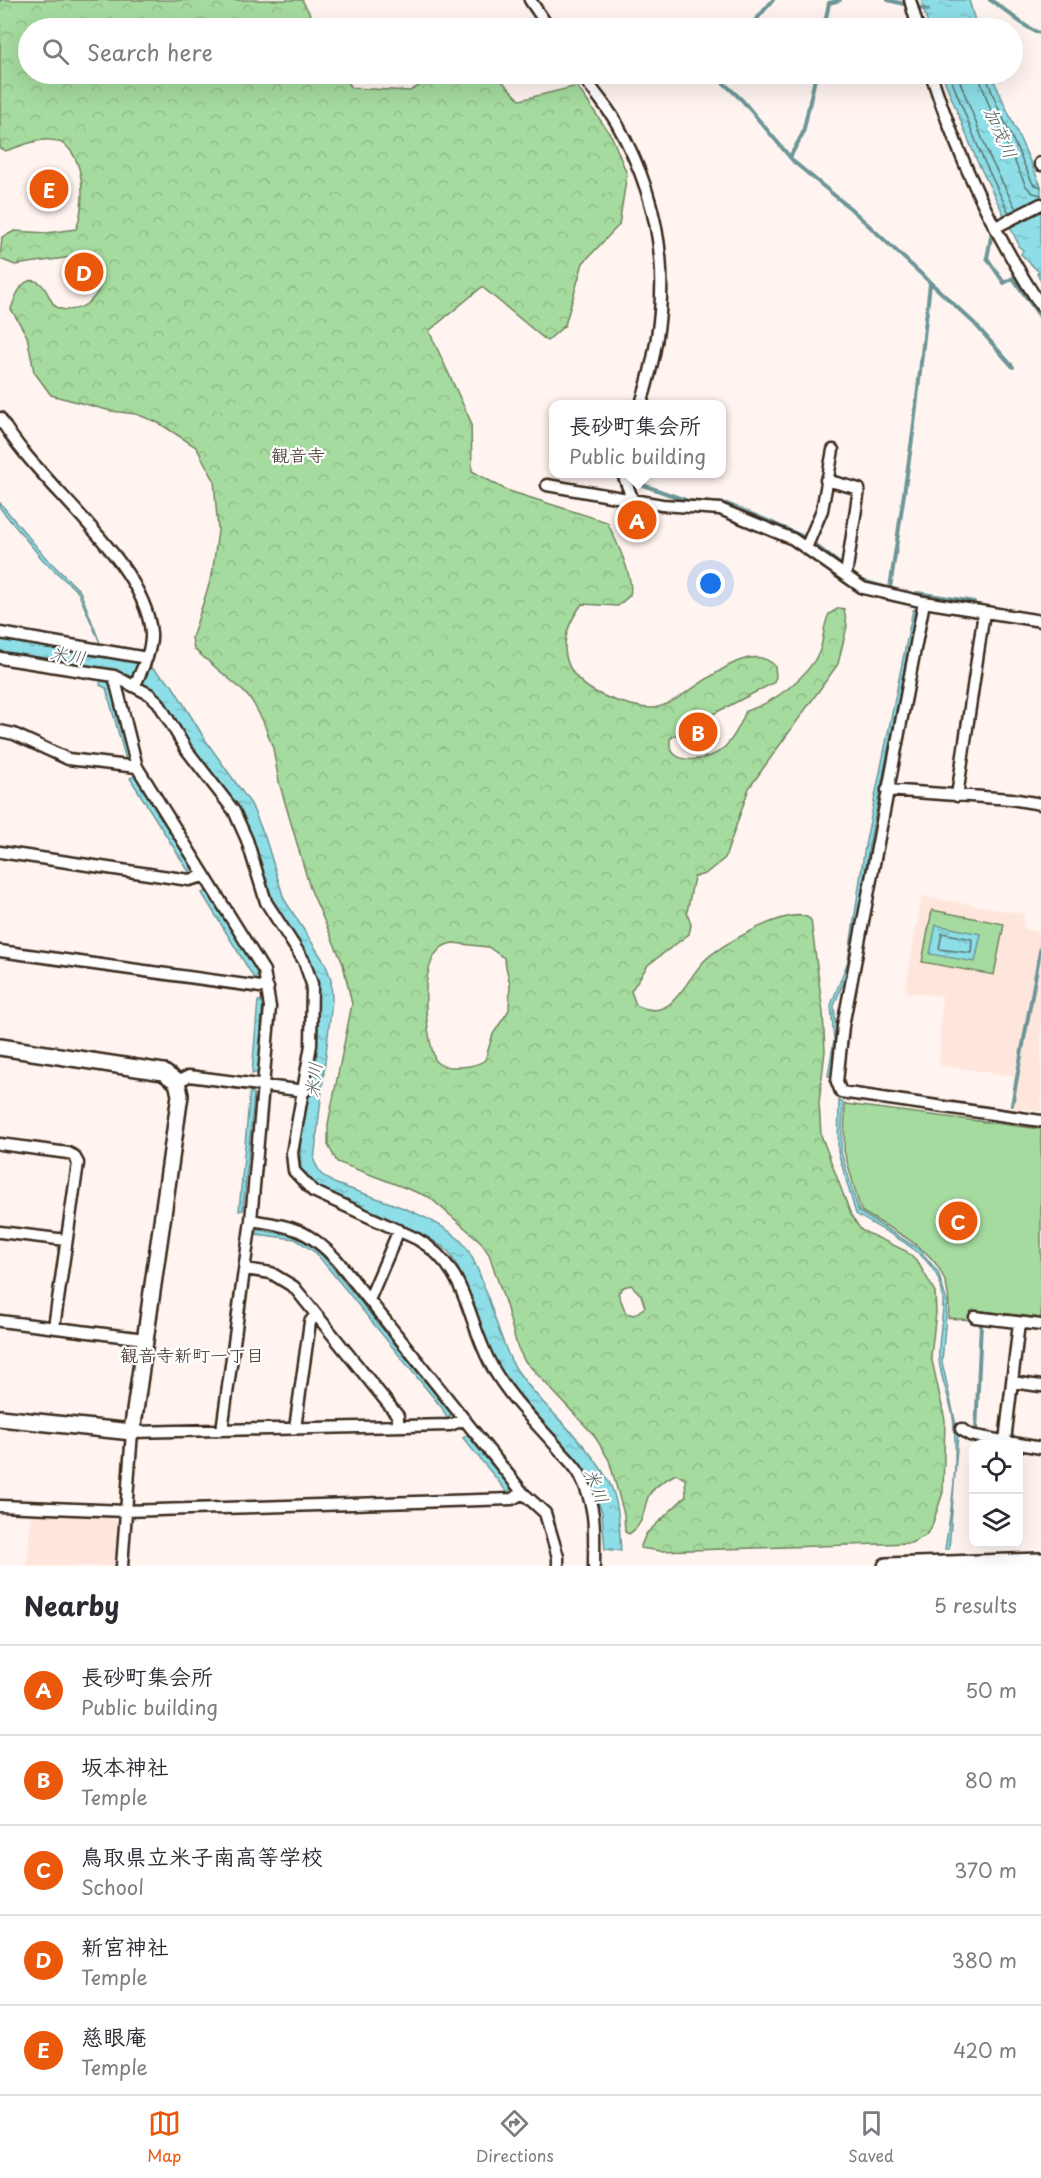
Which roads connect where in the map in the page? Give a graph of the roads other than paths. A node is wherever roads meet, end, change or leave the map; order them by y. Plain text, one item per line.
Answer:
1 (530, 0) edge
2 (910, 0) edge
3 (542, 18) edge
4 (915, 18) edge
5 (588, 84) edge
6 (935, 84) edge
7 (1041, 204) edge
8 (999, 226) junction
9 (1041, 306) edge
10 (642, 400) edge
11 (0, 418) edge
12 (833, 450) dead end
13 (624, 478) edge
14 (826, 480) junction
15 (547, 485) dead end
16 (632, 498) junction
17 (806, 548) junction
18 (846, 575) junction
19 (924, 602) junction
20 (984, 612) junction
21 (1041, 621) edge
22 (0, 633) edge
23 (0, 658) edge
24 (146, 661) junction
25 (114, 676) junction
26 (136, 682) junction
27 (0, 731) edge
28 (137, 767) junction
29 (887, 790) junction
30 (957, 796) junction
31 (1041, 804) edge
32 (0, 852) edge
33 (204, 876) junction
34 (0, 951) edge
35 (268, 988) junction
36 (0, 1047) edge
37 (177, 1082) junction
38 (263, 1085) junction
39 (305, 1091) junction
40 (1041, 1120) edge
41 (0, 1144) edge
42 (251, 1220) junction
43 (399, 1230) junction
44 (0, 1232) edge
45 (66, 1240) junction
46 (244, 1269) junction
47 (369, 1300) junction
48 (316, 1314) junction
49 (975, 1317) dead end
50 (0, 1321) edge
51 (1018, 1323) junction
52 (1041, 1325) edge
53 (54, 1327) junction
54 (145, 1339) junction
55 (1012, 1382) junction
56 (1041, 1386) edge
57 (0, 1418) edge
58 (463, 1420) junction
59 (398, 1426) junction
60 (295, 1428) junction
61 (961, 1429) dead end
62 (222, 1430) junction
63 (132, 1432) junction
64 (999, 1440) edge
65 (1005, 1440) edge
66 (1023, 1444) edge
67 (1041, 1448) edge
68 (523, 1493) junction
69 (0, 1506) edge
70 (125, 1511) junction
71 (1041, 1561) edge
72 (930, 1565) edge
73 (122, 1566) edge
74 (558, 1566) edge
75 (594, 1566) edge
76 (886, 1566) edge

1 - 3 street
2 - 4 street
5 - 10 street
6 - 8 street
7 - 8 street
8 - 9 street
11 - 24 street
12 - 14 street
13 - 16 street
14 - 17 street
14 - 18 street
15 - 16 street
16 - 17 street
17 - 18 street
18 - 19 street
19 - 20 street
19 - 29 street
20 - 21 street
20 - 30 street
22 - 24 street
23 - 25 street
24 - 26 street
25 - 26 street
25 - 28 street
26 - 39 street
27 - 28 street
28 - 33 street
29 - 30 street
29 - 40 street
30 - 31 street
32 - 33 street
33 - 35 street
34 - 35 street
35 - 38 street
36 - 37 street
37 - 38 street
37 - 54 street
38 - 39 street
38 - 42 street
39 - 43 street
41 - 45 street
42 - 46 street
42 - 47 street
43 - 47 street
43 - 75 street
44 - 45 street
45 - 53 street
46 - 48 street
46 - 62 street
47 - 58 street
48 - 59 street
48 - 60 street
49 - 51 street
50 - 53 street
51 - 52 street
51 - 55 street
53 - 54 street
54 - 63 street
55 - 56 street
55 - 65 street
57 - 63 street
58 - 59 street
58 - 68 street
59 - 60 street
60 - 62 street
61 - 64 street
62 - 63 street
63 - 70 street
66 - 67 street
68 - 70 street
68 - 74 street
69 - 70 street
70 - 73 street
71 - 72 street
72 - 76 street

